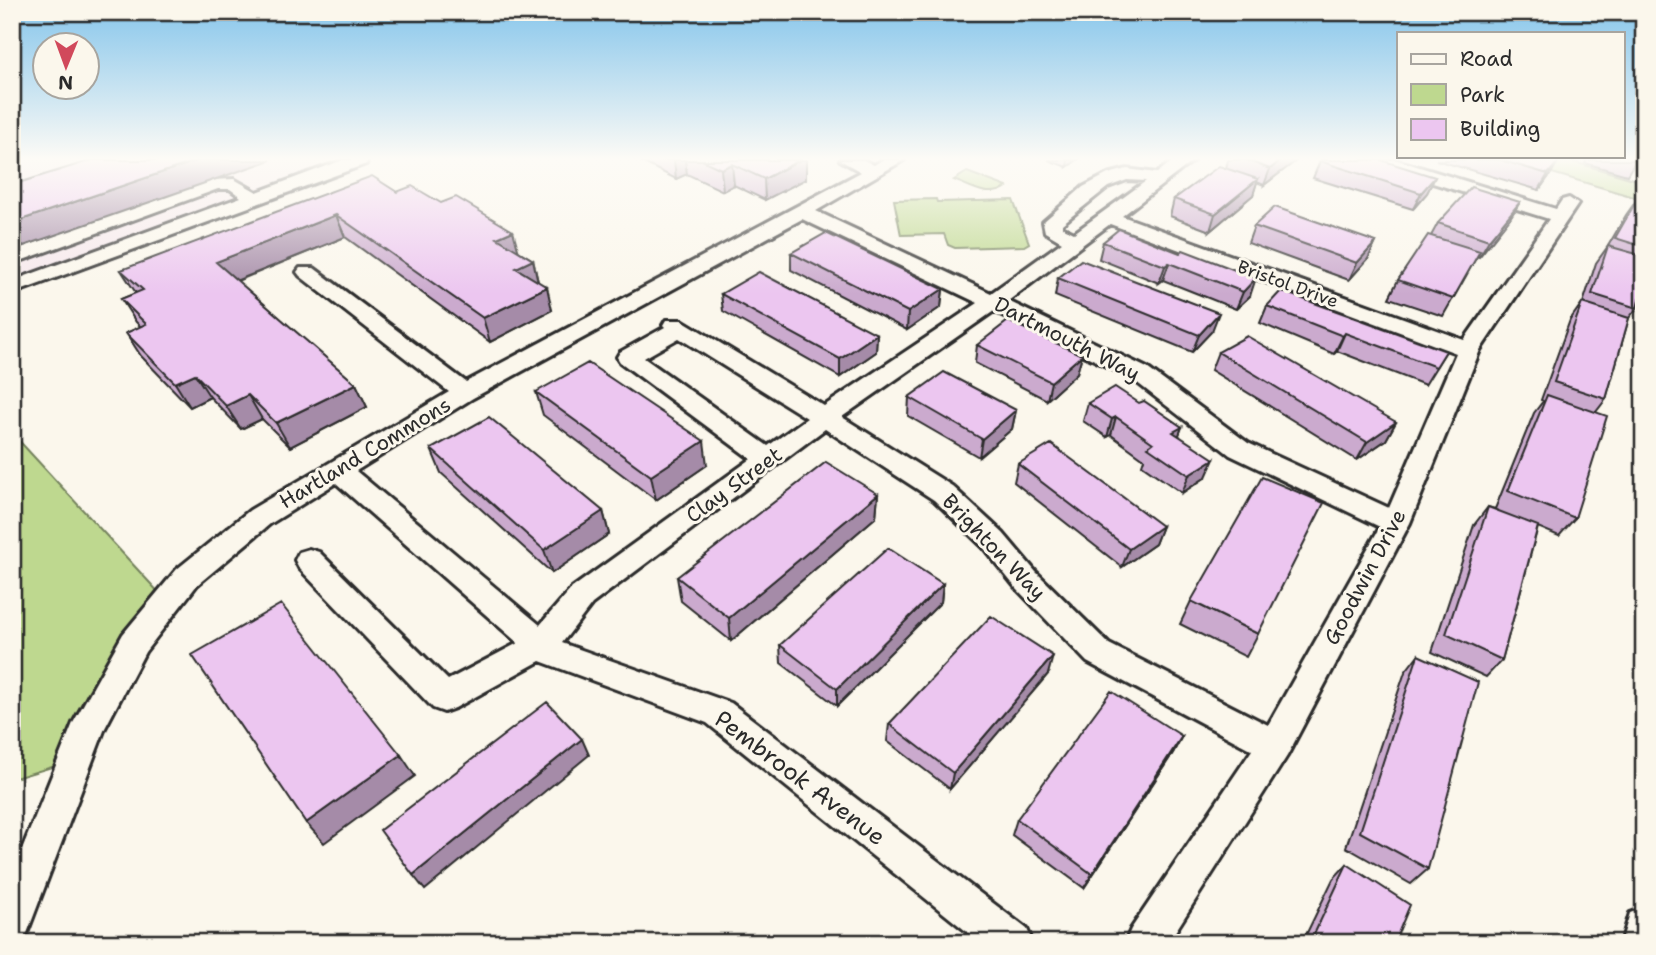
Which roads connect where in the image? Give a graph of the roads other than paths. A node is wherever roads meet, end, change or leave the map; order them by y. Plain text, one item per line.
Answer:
1 (159, 205) edge
2 (236, 205) edge
3 (813, 205) edge
4 (1075, 205) edge
5 (1125, 205) edge
6 (1544, 205) edge
7 (801, 211) junction
8 (1108, 217) junction
9 (1077, 241) junction
10 (12, 258) edge
11 (307, 272) dead end
12 (12, 288) edge
13 (994, 301) junction
14 (1469, 350) junction
15 (465, 393) junction
16 (825, 417) junction
17 (769, 459) junction
18 (338, 470) junction
19 (1396, 523) junction
20 (309, 560) dead end
21 (541, 645) junction
22 (1275, 745) junction
23 (12, 922) edge
24 (1644, 927) edge
25 (1013, 943) edge
26 (1145, 943) edge
27 (1641, 943) edge

1 - 10 street
2 - 12 street
3 - 7 street, Hartland Commons
4 - 9 street
5 - 8 street, Clay Street
6 - 14 street, Goodwin Drive
7 - 13 street, Dartmouth Way
7 - 15 street, Hartland Commons
8 - 9 street, Clay Street
8 - 14 street, Bristol Drive
9 - 13 street, Clay Street
11 - 15 street
13 - 16 street, Clay Street
13 - 19 street, Dartmouth Way
14 - 19 street, Goodwin Drive
15 - 18 street, Hartland Commons
16 - 17 street, Clay Street
16 - 17 street, Brighton Way
16 - 22 street, Brighton Way
17 - 21 street, Clay Street
18 - 21 street, Pembrook Avenue
18 - 23 street, Hartland Commons
19 - 22 street, Goodwin Drive
20 - 21 street, Clay Street
21 - 25 street, Pembrook Avenue
22 - 26 street, Goodwin Drive
24 - 27 street

